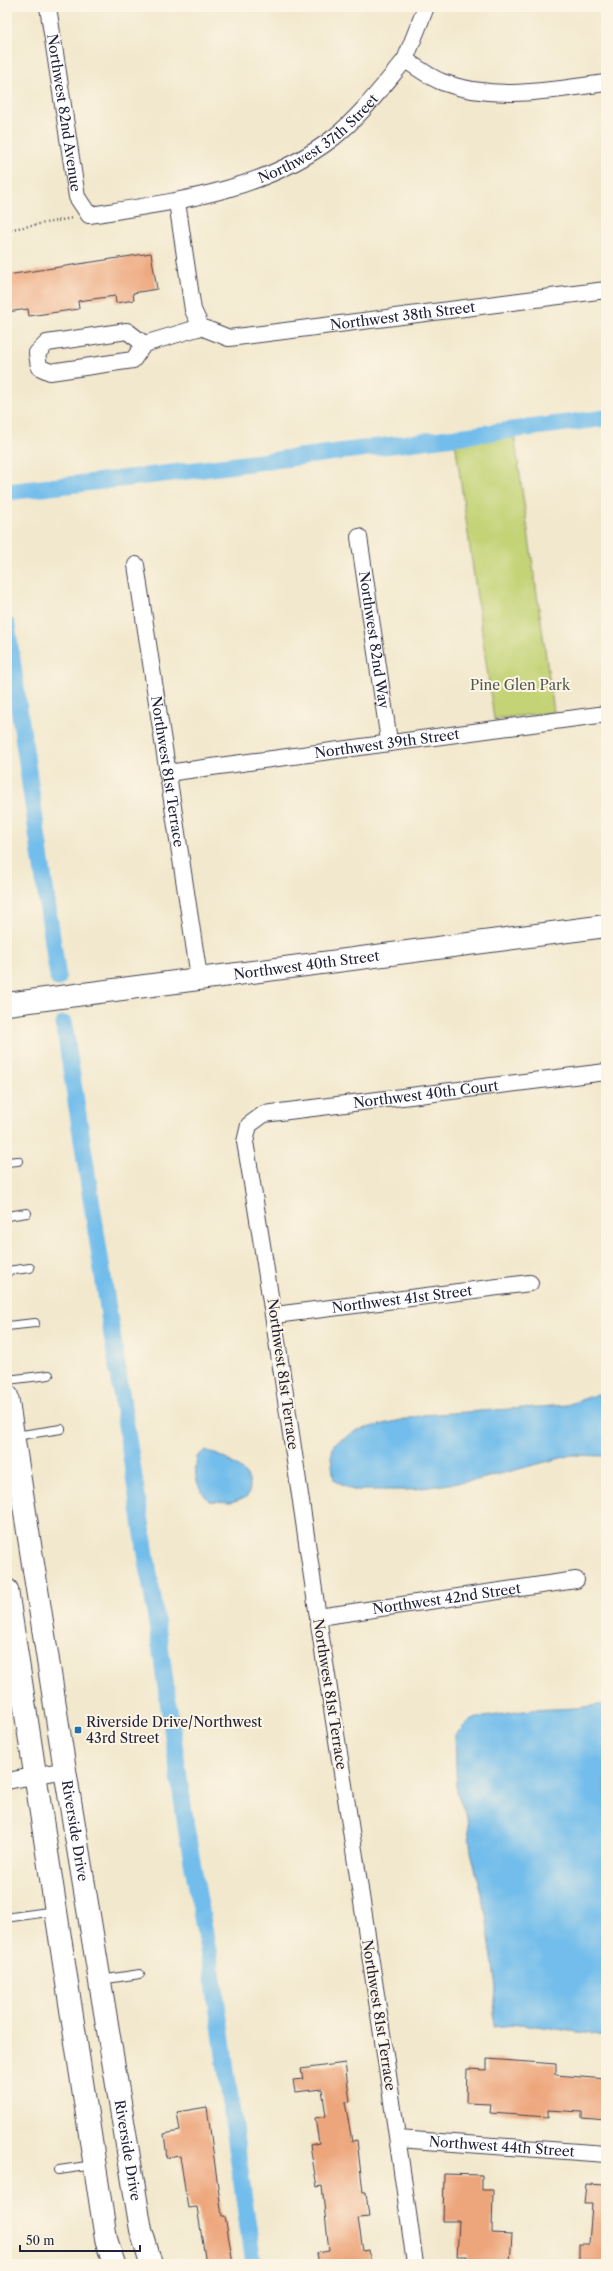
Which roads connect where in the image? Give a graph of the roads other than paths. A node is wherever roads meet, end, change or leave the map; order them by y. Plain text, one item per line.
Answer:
1 (48, 7) edge
2 (426, 7) edge
3 (405, 60) junction
4 (606, 83) edge
5 (177, 202) junction
6 (89, 215) joint
7 (606, 290) edge
8 (201, 327) junction
9 (144, 344) junction
10 (359, 538) dead end
11 (136, 565) dead end
12 (606, 714) edge
13 (389, 741) junction
14 (167, 772) junction
15 (606, 926) edge
16 (199, 977) junction
17 (7, 1004) edge
18 (606, 1072) edge
19 (249, 1125) joint
20 (18, 1161) dead end
21 (7, 1162) edge
22 (27, 1213) dead end
23 (7, 1216) edge
24 (30, 1268) dead end
25 (7, 1271) edge
26 (530, 1283) dead end
27 (275, 1315) junction
28 (35, 1322) dead end
29 (7, 1326) edge
30 (49, 1375) dead end
31 (7, 1380) edge
32 (7, 1396) edge
33 (61, 1429) dead end
34 (13, 1436) junction
35 (576, 1580) dead end
36 (7, 1590) edge
37 (318, 1617) junction
38 (65, 1770) junction
39 (36, 1775) junction
40 (7, 1781) edge
41 (55, 1911) junction
42 (12, 1917) dead end
43 (140, 1974) dead end
44 (100, 1980) junction
45 (398, 2139) junction
46 (606, 2154) edge
47 (95, 2165) junction
48 (59, 2170) dead end
49 (110, 2263) edge
50 (151, 2264) edge
51 (415, 2264) edge

1 - 6 street, Northwest 82nd Avenue
2 - 3 street, Northwest 37th Street
3 - 4 street
3 - 5 street, Northwest 37th Street
5 - 6 street, Northwest 37th Street
5 - 8 street
7 - 8 street, Northwest 38th Street
8 - 9 street
9 - 9 street
10 - 13 street, Northwest 82nd Way
11 - 14 street, Northwest 81st Terrace
12 - 13 street, Northwest 39th Street
13 - 14 street, Northwest 39th Street
14 - 16 street, Northwest 81st Terrace
15 - 16 street, Northwest 40th Street
16 - 17 street, Northwest 40th Street
18 - 19 street, Northwest 40th Court
19 - 27 street, Northwest 81st Terrace
20 - 21 lane
22 - 23 lane
24 - 25 lane
26 - 27 street, Northwest 41st Street
27 - 37 street, Northwest 81st Terrace
28 - 29 lane
30 - 31 lane
32 - 34 street, Riverside Drive
33 - 34 lane
34 - 38 street, Riverside Drive
35 - 37 street, Northwest 42nd Street
36 - 39 street
37 - 45 street, Northwest 81st Terrace
38 - 39 street
38 - 44 street, Riverside Drive
39 - 40 street
39 - 41 street
41 - 42 lane
41 - 47 street
43 - 44 lane
44 - 50 street, Riverside Drive
45 - 46 street, Northwest 44th Street
45 - 51 street, Northwest 81st Terrace
47 - 48 lane
47 - 49 street

